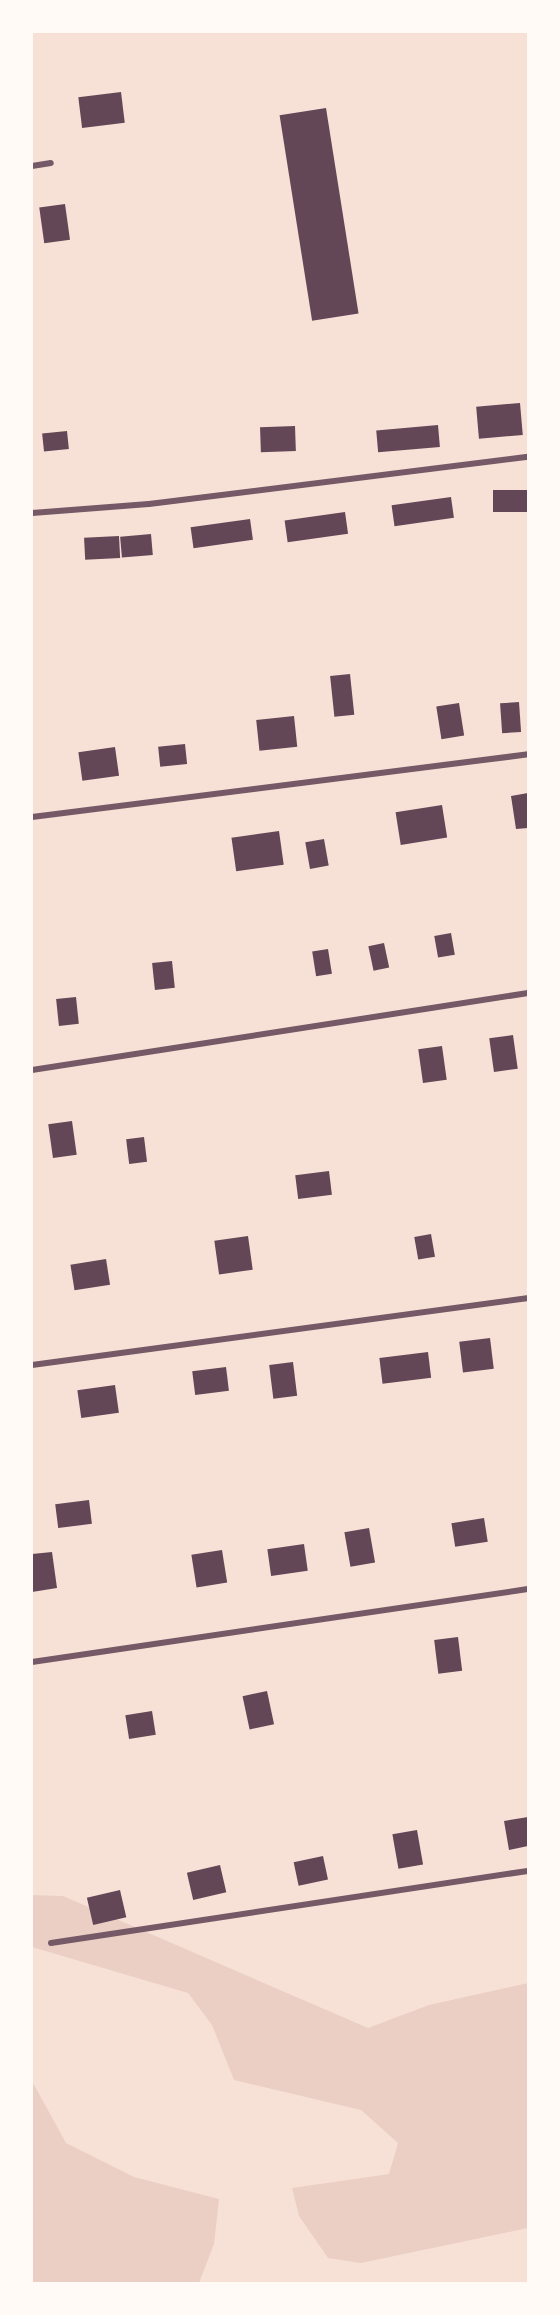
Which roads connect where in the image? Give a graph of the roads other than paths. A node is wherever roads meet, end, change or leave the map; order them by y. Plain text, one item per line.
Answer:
1 (51, 164) dead end
2 (32, 166) edge
3 (528, 458) edge
4 (32, 513) edge
5 (528, 754) edge
6 (32, 817) edge
7 (528, 993) edge
8 (32, 1070) edge
9 (528, 1298) edge
10 (32, 1365) edge
11 (528, 1589) edge
12 (32, 1662) edge
13 (528, 1871) edge
14 (51, 1943) dead end

1 - 2 street
3 - 4 street
5 - 6 street
7 - 8 street
9 - 10 street
11 - 12 street
13 - 14 street

